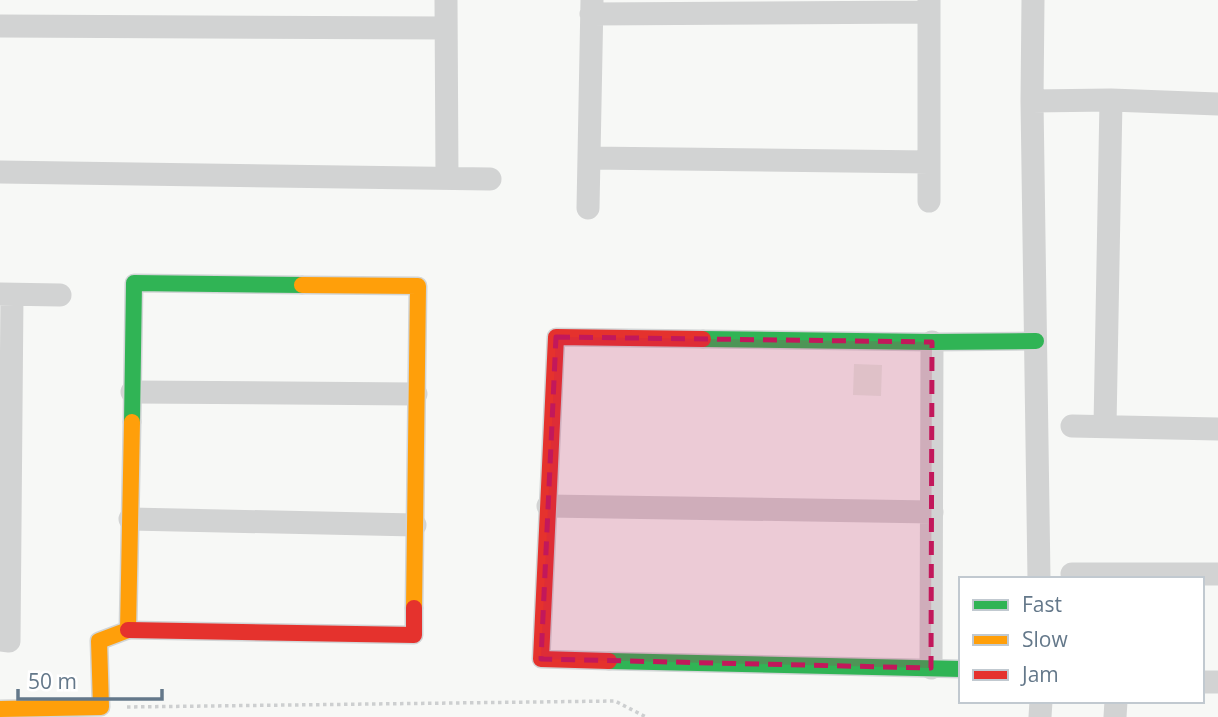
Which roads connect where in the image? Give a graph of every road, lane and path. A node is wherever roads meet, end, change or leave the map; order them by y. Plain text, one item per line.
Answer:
1 (446, 0) edge
2 (1033, 0) edge
3 (929, 6) edge
4 (592, 7) edge
5 (0, 26) edge
6 (446, 28) junction
7 (1111, 100) junction
8 (1032, 101) junction
9 (1218, 104) edge
10 (589, 158) junction
11 (929, 162) junction
12 (0, 172) edge
13 (447, 177) junction
14 (490, 179) dead end
15 (929, 201) dead end
16 (588, 208) dead end
17 (6, 294) edge
18 (60, 295) dead end
19 (1036, 341) junction
20 (932, 342) junction
21 (132, 392) junction
22 (6, 394) edge
23 (416, 394) junction
24 (1072, 426) dead end
25 (1105, 426) junction
26 (1218, 429) edge
27 (548, 506) junction
28 (932, 512) junction
29 (130, 519) junction
30 (6, 522) edge
31 (415, 525) junction
32 (1072, 574) dead end
33 (1218, 574) edge
34 (1117, 576) edge
35 (1039, 577) edge
36 (128, 630) junction
37 (0, 640) edge
38 (932, 668) junction
39 (959, 669) edge
40 (101, 707) junction
41 (0, 709) edge
42 (646, 717) edge

1 - 6 street
2 - 8 street
3 - 4 street
3 - 11 street
4 - 10 street
5 - 6 street
6 - 13 street
7 - 8 street
7 - 9 street
7 - 25 street
8 - 19 street
10 - 11 street
10 - 16 street
11 - 15 street
12 - 13 street
13 - 14 street
17 - 18 street
17 - 22 street
19 - 20 street
19 - 35 street
20 - 27 street
20 - 28 street
21 - 23 street
21 - 23 street
21 - 29 street
22 - 30 street
23 - 31 street
24 - 25 street
25 - 26 street
27 - 28 street
27 - 38 street
28 - 38 street
29 - 31 street
29 - 36 street
30 - 37 street
31 - 36 street
32 - 34 street
33 - 34 street
36 - 40 street
38 - 39 street
40 - 41 street
40 - 42 path

